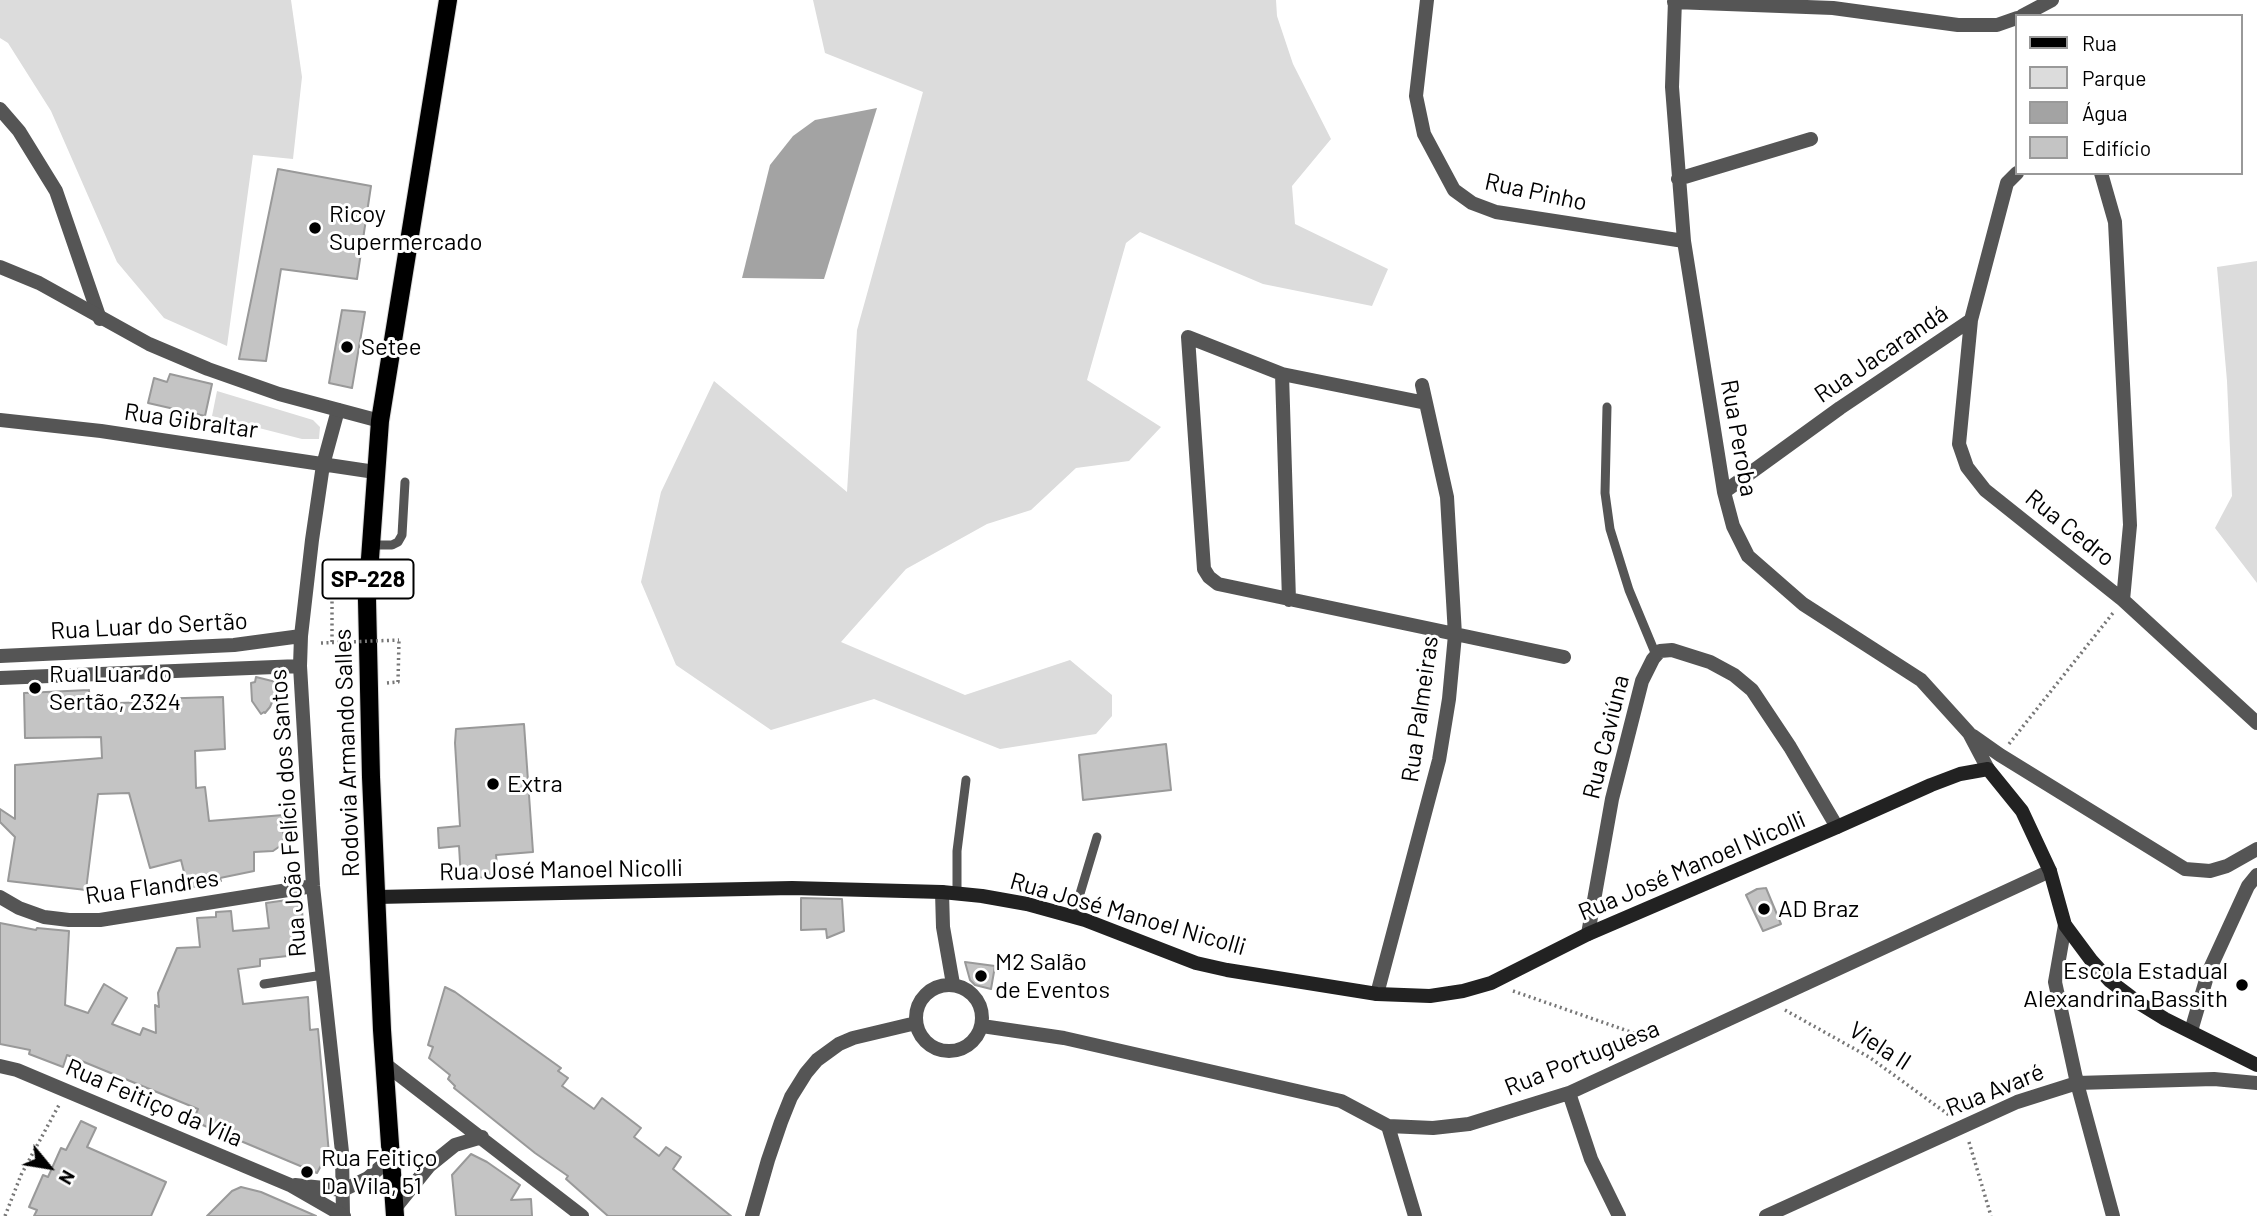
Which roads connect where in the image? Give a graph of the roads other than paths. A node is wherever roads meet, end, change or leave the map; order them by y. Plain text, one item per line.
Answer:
1 (448, 0) edge
2 (1427, 0) edge
3 (2053, 0) edge
4 (1675, 1) edge
5 (2026, 14) edge
6 (2016, 18) edge
7 (0, 109) edge
8 (1811, 139) dead end
9 (2016, 174) edge
10 (2102, 175) edge
11 (1678, 179) junction
12 (1684, 241) junction
13 (0, 267) edge
14 (100, 319) junction
15 (1971, 320) junction
16 (1282, 373) junction
17 (1422, 385) dead end
18 (1426, 403) junction
19 (1607, 407) dead end
20 (338, 410) junction
21 (0, 421) edge
22 (380, 421) junction
23 (323, 465) junction
24 (375, 472) junction
25 (405, 482) dead end
26 (1724, 492) junction
27 (370, 545) junction
28 (1289, 600) junction
29 (2123, 600) junction
30 (1455, 635) junction
31 (301, 636) junction
32 (132, 651) junction
33 (1656, 655) junction
34 (0, 656) edge
35 (1564, 657) dead end
36 (300, 666) junction
37 (135, 673) junction
38 (0, 678) edge
39 (2257, 723) edge
40 (1969, 733) junction
41 (1987, 769) junction
42 (966, 780) dead end
43 (1838, 827) junction
44 (1097, 837) dead end
45 (2257, 849) edge
46 (2050, 871) junction
47 (2257, 875) edge
48 (313, 886) junction
49 (942, 892) junction
50 (957, 894) junction
51 (0, 897) edge
52 (377, 897) junction
53 (1073, 917) junction
54 (2065, 926) junction
55 (1588, 934) junction
56 (323, 975) junction
57 (264, 984) dead end
58 (953, 984) junction
59 (1377, 994) junction
60 (916, 1023) junction
61 (982, 1026) junction
62 (2191, 1031) junction
63 (386, 1064) junction
64 (2257, 1065) edge
65 (0, 1066) edge
66 (2077, 1083) junction
67 (2257, 1083) edge
68 (1569, 1093) junction
69 (1388, 1126) junction
70 (482, 1137) junction
71 (392, 1157) junction
72 (290, 1185) junction
73 (343, 1190) junction
74 (395, 1212) edge
75 (344, 1216) edge
76 (582, 1216) edge
77 (752, 1216) edge
78 (1415, 1216) edge
79 (1619, 1216) edge
80 (1766, 1216) edge
81 (2113, 1216) edge

1 - 22 main road, Rodovia Armando Salles / SP-228
2 - 12 street, Rua Pinho
3 - 5 street
4 - 6 street
4 - 11 street, Rua Peroba
7 - 14 street
8 - 11 street
9 - 15 street, Rua Jacarandá
10 - 29 street
11 - 12 street, Rua Peroba
12 - 26 street, Rua Peroba
13 - 14 street
14 - 20 street
15 - 26 street, Rua Jacarandá
15 - 29 street, Rua Cedro
16 - 18 street
16 - 28 street
16 - 28 street
17 - 18 street, Rua Palmeiras
18 - 30 street, Rua Palmeiras
19 - 33 lane
20 - 22 street
20 - 23 street, Rua João Felício dos Santos
21 - 23 street, Rua Gibraltar
22 - 24 main road, Rodovia Armando Salles / SP-228
23 - 24 street, Rua Gibraltar
23 - 31 street, Rua João Felício dos Santos
24 - 27 main road, Rodovia Armando Salles / SP-228
25 - 27 lane
26 - 40 street, Rua Peroba
27 - 52 main road, Rodovia Armando Salles / SP-228
28 - 30 street
29 - 39 street, Rua Cedro
30 - 35 street
30 - 59 street, Rua Palmeiras
31 - 32 street, Rua Luar do Sertão
31 - 36 street, Rua João Felício dos Santos
32 - 34 street, Rua Luar do Sertão
32 - 37 street
33 - 43 street, Rua Caviúna
33 - 55 street, Rua Caviúna
36 - 37 street, Rua Luar do Sertão
36 - 48 street, Rua João Felício dos Santos
37 - 38 street, Rua Luar do Sertão
40 - 41 street, Rua Peroba
40 - 45 street
41 - 43 main road, Rua José Manoel Nicolli
41 - 46 main road
42 - 50 lane
43 - 55 main road, Rua José Manoel Nicolli
44 - 53 lane
46 - 54 main road
46 - 68 street, Rua Portuguesa
47 - 62 street
48 - 51 street, Rua Flandres
48 - 56 street, Rua João Felício dos Santos
49 - 50 main road, Rua José Manoel Nicolli
49 - 52 main road, Rua José Manoel Nicolli
49 - 58 street
50 - 53 main road, Rua José Manoel Nicolli
52 - 63 main road, Rodovia Armando Salles / SP-228
53 - 59 main road, Rua José Manoel Nicolli
54 - 62 main road
54 - 66 street
55 - 59 main road, Rua José Manoel Nicolli
56 - 57 lane
56 - 73 street, Rua João Felício dos Santos
58 - 60 street
58 - 61 street
60 - 61 street
60 - 77 street
61 - 69 street, Rua Portuguesa
62 - 64 main road
63 - 70 street
63 - 71 main road, Rodovia Armando Salles / SP-228
65 - 72 street, Rua Feitiço da Vila
66 - 67 street, Rua Avaré
66 - 80 street, Rua Avaré
66 - 81 street
68 - 69 street, Rua Portuguesa
68 - 79 street
69 - 78 street
70 - 74 street
70 - 76 street
71 - 73 street
71 - 74 main road, Rodovia Armando Salles / SP-228
72 - 73 street, Rua Feitiço da Vila
72 - 75 street, Rua Feitiço da Vila
73 - 75 street, Rua João Felício dos Santos

